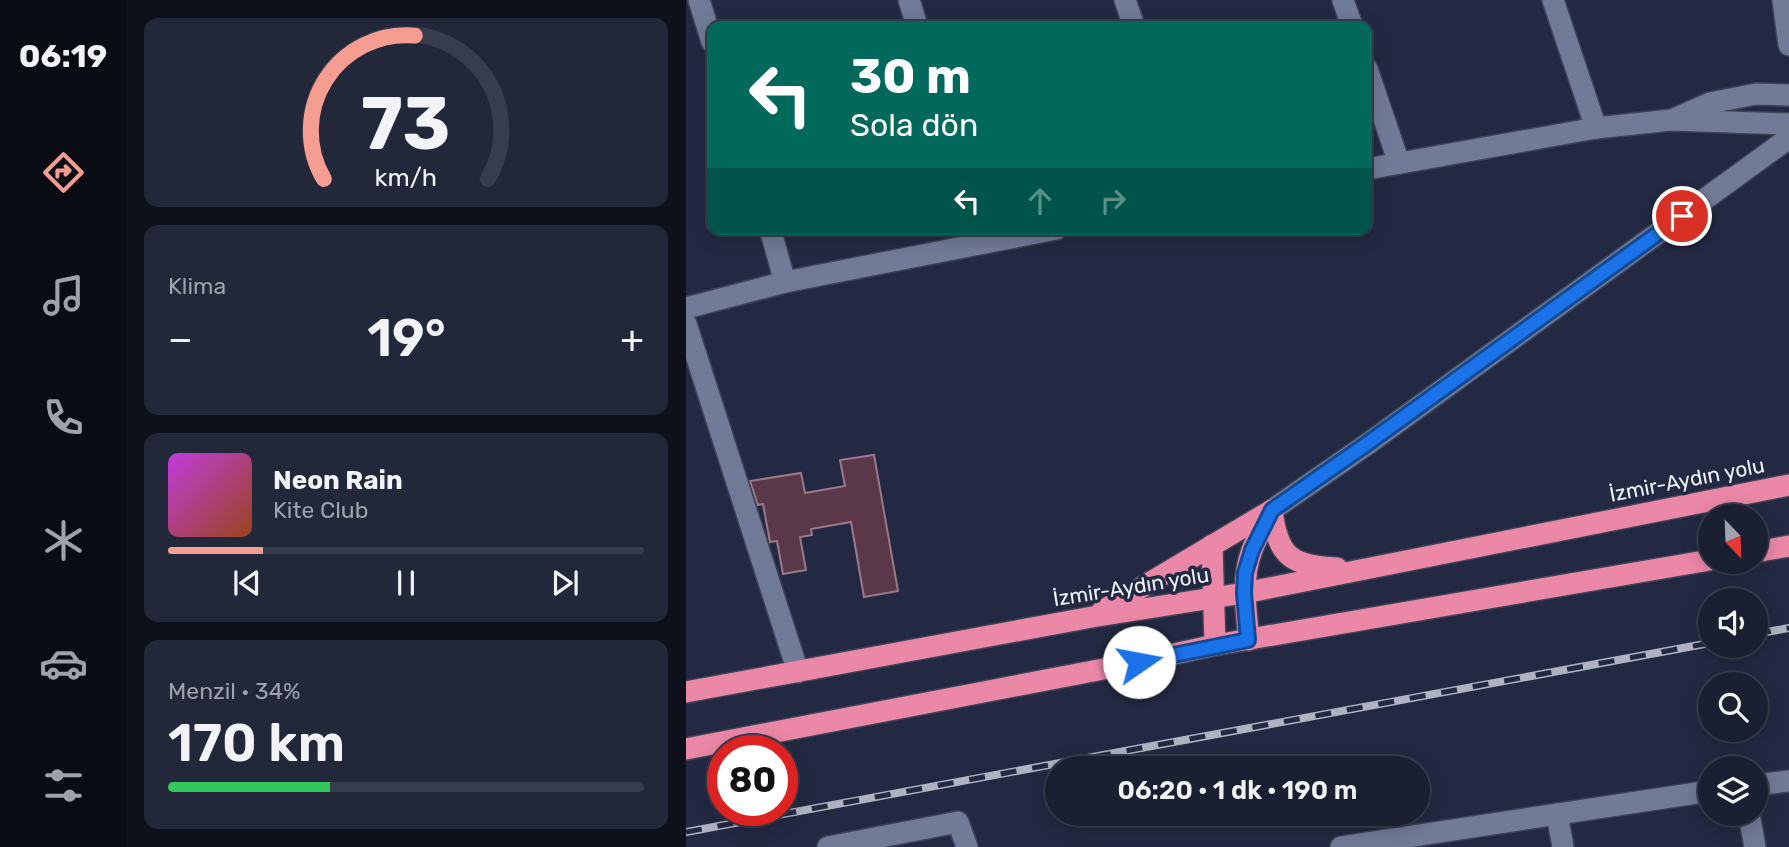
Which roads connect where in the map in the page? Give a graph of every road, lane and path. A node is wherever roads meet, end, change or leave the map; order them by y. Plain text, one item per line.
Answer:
1 (699, 0) edge
2 (909, 0) edge
3 (1125, 0) edge
4 (1343, 0) edge
5 (1553, 0) edge
6 (1783, 0) edge
7 (915, 21) edge
8 (1132, 21) edge
9 (1350, 21) edge
10 (707, 26) edge
11 (1789, 45) edge
12 (1372, 84) edge
13 (1789, 97) edge
14 (1789, 119) edge
15 (1671, 120) junction
16 (1789, 124) edge
17 (1596, 128) junction
18 (1789, 138) edge
19 (1399, 163) junction
20 (1372, 168) edge
21 (773, 235) edge
22 (987, 236) edge
23 (785, 282) junction
24 (686, 308) edge
25 (686, 324) edge
26 (1789, 485) edge
27 (1272, 510) junction
28 (1212, 545) junction
29 (1789, 546) edge
30 (1768, 550) edge
31 (1698, 562) edge
32 (1360, 570) junction
33 (1244, 593) junction
34 (1212, 598) junction
35 (1092, 617) junction
36 (1248, 640) junction
37 (1215, 646) junction
38 (798, 672) junction
39 (686, 692) edge
40 (686, 749) edge
41 (1789, 781) edge
42 (1768, 783) edge
43 (1698, 793) edge
44 (1557, 814) junction
45 (1751, 826) edge
46 (1376, 844) edge
47 (828, 847) edge
48 (967, 847) edge
49 (1341, 847) edge
50 (1563, 847) edge
51 (1755, 847) edge

1 - 10 street
2 - 7 street
3 - 8 street
4 - 9 street
5 - 17 street
6 - 11 street
12 - 19 street
13 - 14 street
13 - 15 street
15 - 16 street
15 - 17 street
17 - 19 street
18 - 27 street
19 - 20 street
21 - 23 street
22 - 23 street
23 - 24 street
25 - 38 street
26 - 32 highway, İzmir-Aydın yolu
27 - 28 highway
27 - 32 highway
27 - 33 highway
28 - 34 highway
28 - 35 highway
29 - 30 highway
31 - 36 highway
32 - 33 highway, İzmir-Aydın yolu
33 - 34 highway, İzmir-Aydın yolu
33 - 36 highway
34 - 35 highway, İzmir-Aydın yolu
34 - 37 highway
35 - 38 highway, İzmir-Aydın yolu
36 - 37 highway
37 - 40 highway
38 - 39 highway, İzmir-Aydın yolu
41 - 42 street
43 - 44 street
44 - 46 street
44 - 50 street
45 - 51 street
46 - 49 street
47 - 48 street

